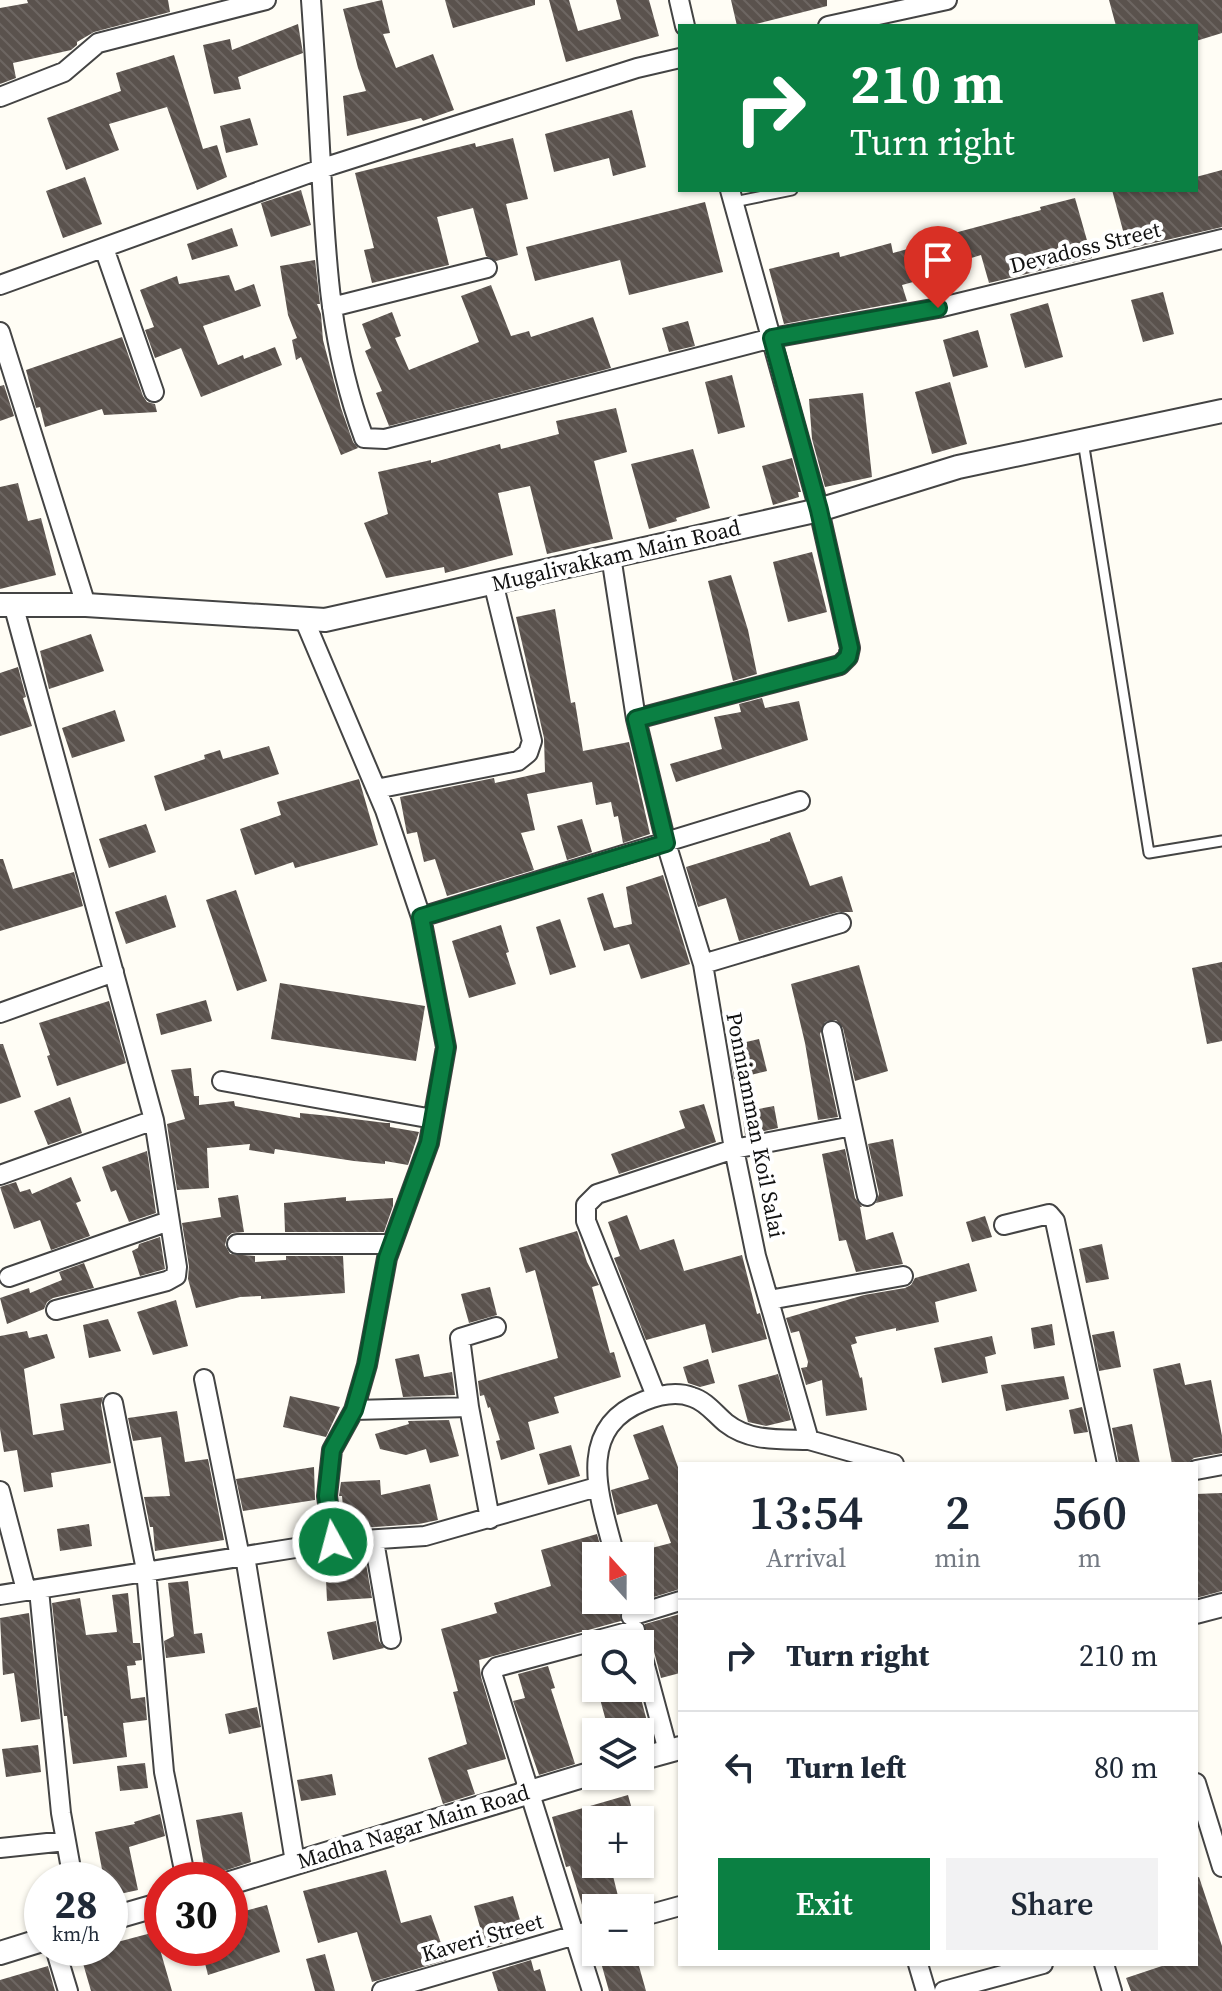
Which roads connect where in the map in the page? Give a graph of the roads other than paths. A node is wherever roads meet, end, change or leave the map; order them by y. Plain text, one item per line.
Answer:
1 (266, 0) edge
2 (311, 0) edge
3 (679, 0) edge
4 (947, 0) edge
5 (685, 24) edge
6 (837, 24) edge
7 (678, 58) edge
8 (0, 97) edge
9 (321, 168) junction
10 (772, 192) edge
11 (732, 196) edge
12 (1222, 239) edge
13 (104, 248) junction
14 (487, 268) dead end
15 (0, 285) edge
16 (332, 307) junction
17 (0, 332) edge
18 (772, 338) junction
19 (154, 392) dead end
20 (1222, 411) edge
21 (1083, 441) junction
22 (819, 510) junction
23 (611, 556) junction
24 (493, 582) junction
25 (7, 604) edge
26 (86, 605) junction
27 (304, 619) junction
28 (636, 719) junction
29 (376, 789) junction
30 (800, 801) dead end
31 (1222, 841) edge
32 (666, 843) junction
33 (421, 917) junction
34 (841, 923) dead end
35 (703, 964) junction
36 (114, 972) junction
37 (0, 1013) edge
38 (832, 1031) dead end
39 (222, 1081) dead end
40 (433, 1119) junction
41 (154, 1120) junction
42 (852, 1126) junction
43 (734, 1149) junction
44 (0, 1175) edge
45 (867, 1196) dead end
46 (169, 1221) junction
47 (1004, 1225) dead end
48 (237, 1244) dead end
49 (392, 1244) junction
50 (903, 1276) dead end
51 (9, 1277) dead end
52 (769, 1300) junction
53 (56, 1310) dead end
54 (496, 1327) dead end
55 (204, 1379) dead end
56 (656, 1396) junction
57 (113, 1403) dead end
58 (469, 1407) junction
59 (354, 1410) junction
60 (809, 1440) junction
61 (832, 1445) junction
62 (837, 1462) edge
63 (887, 1462) edge
64 (1107, 1462) edge
65 (1222, 1465) edge
66 (1198, 1470) edge
67 (597, 1487) junction
68 (0, 1491) edge
69 (490, 1519) junction
70 (374, 1541) junction
71 (333, 1542) junction
72 (611, 1542) edge
73 (242, 1557) junction
74 (146, 1570) junction
75 (32, 1590) junction
76 (0, 1595) edge
77 (678, 1602) edge
78 (1222, 1605) edge
79 (1198, 1611) edge
80 (634, 1627) edge
81 (391, 1639) dead end
82 (674, 1750) edge
83 (654, 1755) edge
84 (582, 1776) edge
85 (1198, 1789) edge
86 (528, 1790) junction
87 (66, 1841) junction
88 (0, 1848) edge
89 (70, 1862) edge
90 (182, 1862) edge
91 (295, 1862) junction
92 (1222, 1867) edge
93 (248, 1877) edge
94 (678, 1907) edge
95 (654, 1913) edge
96 (582, 1933) edge
97 (573, 1936) junction
98 (24, 1946) edge
99 (0, 1953) edge
100 (60, 1966) edge
101 (919, 1966) edge
102 (1036, 1966) edge
103 (1105, 1966) edge
104 (68, 1991) edge
105 (382, 1991) edge
106 (592, 1991) edge
107 (926, 1991) edge
108 (944, 1991) edge
109 (1112, 1991) edge

1 - 8 street
2 - 9 street
3 - 5 street
4 - 6 street
7 - 9 street
9 - 13 street
9 - 16 street
10 - 11 lane
11 - 18 street
12 - 18 street, Devadoss Street
13 - 15 street
13 - 19 street
14 - 16 street
16 - 18 street, Devadoss Street
17 - 26 street
18 - 22 street
20 - 21 street, Mugalivakkam Main Road
21 - 22 street, Mugalivakkam Main Road
21 - 31 lane
22 - 23 street, Mugalivakkam Main Road
22 - 28 street
23 - 24 street, Mugalivakkam Main Road
23 - 28 street, Ponniamman Koil Salai
24 - 27 street, Mugalivakkam Main Road
24 - 29 street
25 - 26 street, Mugalivakkam Main Road
25 - 36 street
26 - 27 street, Mugalivakkam Main Road
27 - 29 street
28 - 32 street, Ponniamman Koil Salai
29 - 33 street
30 - 32 street
32 - 33 street
32 - 35 street, Ponniamman Koil Salai
33 - 40 street
34 - 35 street
35 - 43 street, Ponniamman Koil Salai
36 - 37 street
36 - 41 street
38 - 42 street
39 - 40 street
40 - 49 street
41 - 44 street
41 - 46 street
42 - 43 street
42 - 45 street
43 - 52 street, Ponniamman Koil Salai
43 - 56 street
46 - 51 street
46 - 53 street
47 - 64 street
48 - 49 street
49 - 59 street
50 - 52 street
52 - 60 street, Ponniamman Koil Salai
54 - 58 street
55 - 73 street
56 - 60 street
56 - 67 street
57 - 74 street
58 - 59 street
58 - 69 street
59 - 71 street
60 - 61 street
61 - 62 street
61 - 63 street
65 - 66 street
67 - 69 street
67 - 72 street
68 - 75 street
69 - 70 street
70 - 71 street
70 - 81 street
71 - 73 street
73 - 74 street
73 - 91 street
74 - 75 street
74 - 90 street
75 - 76 street
75 - 87 street
77 - 80 street
78 - 79 street
80 - 82 street
80 - 86 street
82 - 83 street
84 - 86 street, Madha Nagar Main Road
85 - 92 street
86 - 91 street, Madha Nagar Main Road
86 - 97 street
87 - 88 street
87 - 89 street
91 - 93 street, Madha Nagar Main Road
94 - 95 street
96 - 97 street, Kaveri Street
97 - 105 street, Kaveri Street
97 - 106 street
98 - 99 street
100 - 104 street
101 - 107 street
102 - 108 street
103 - 109 street

